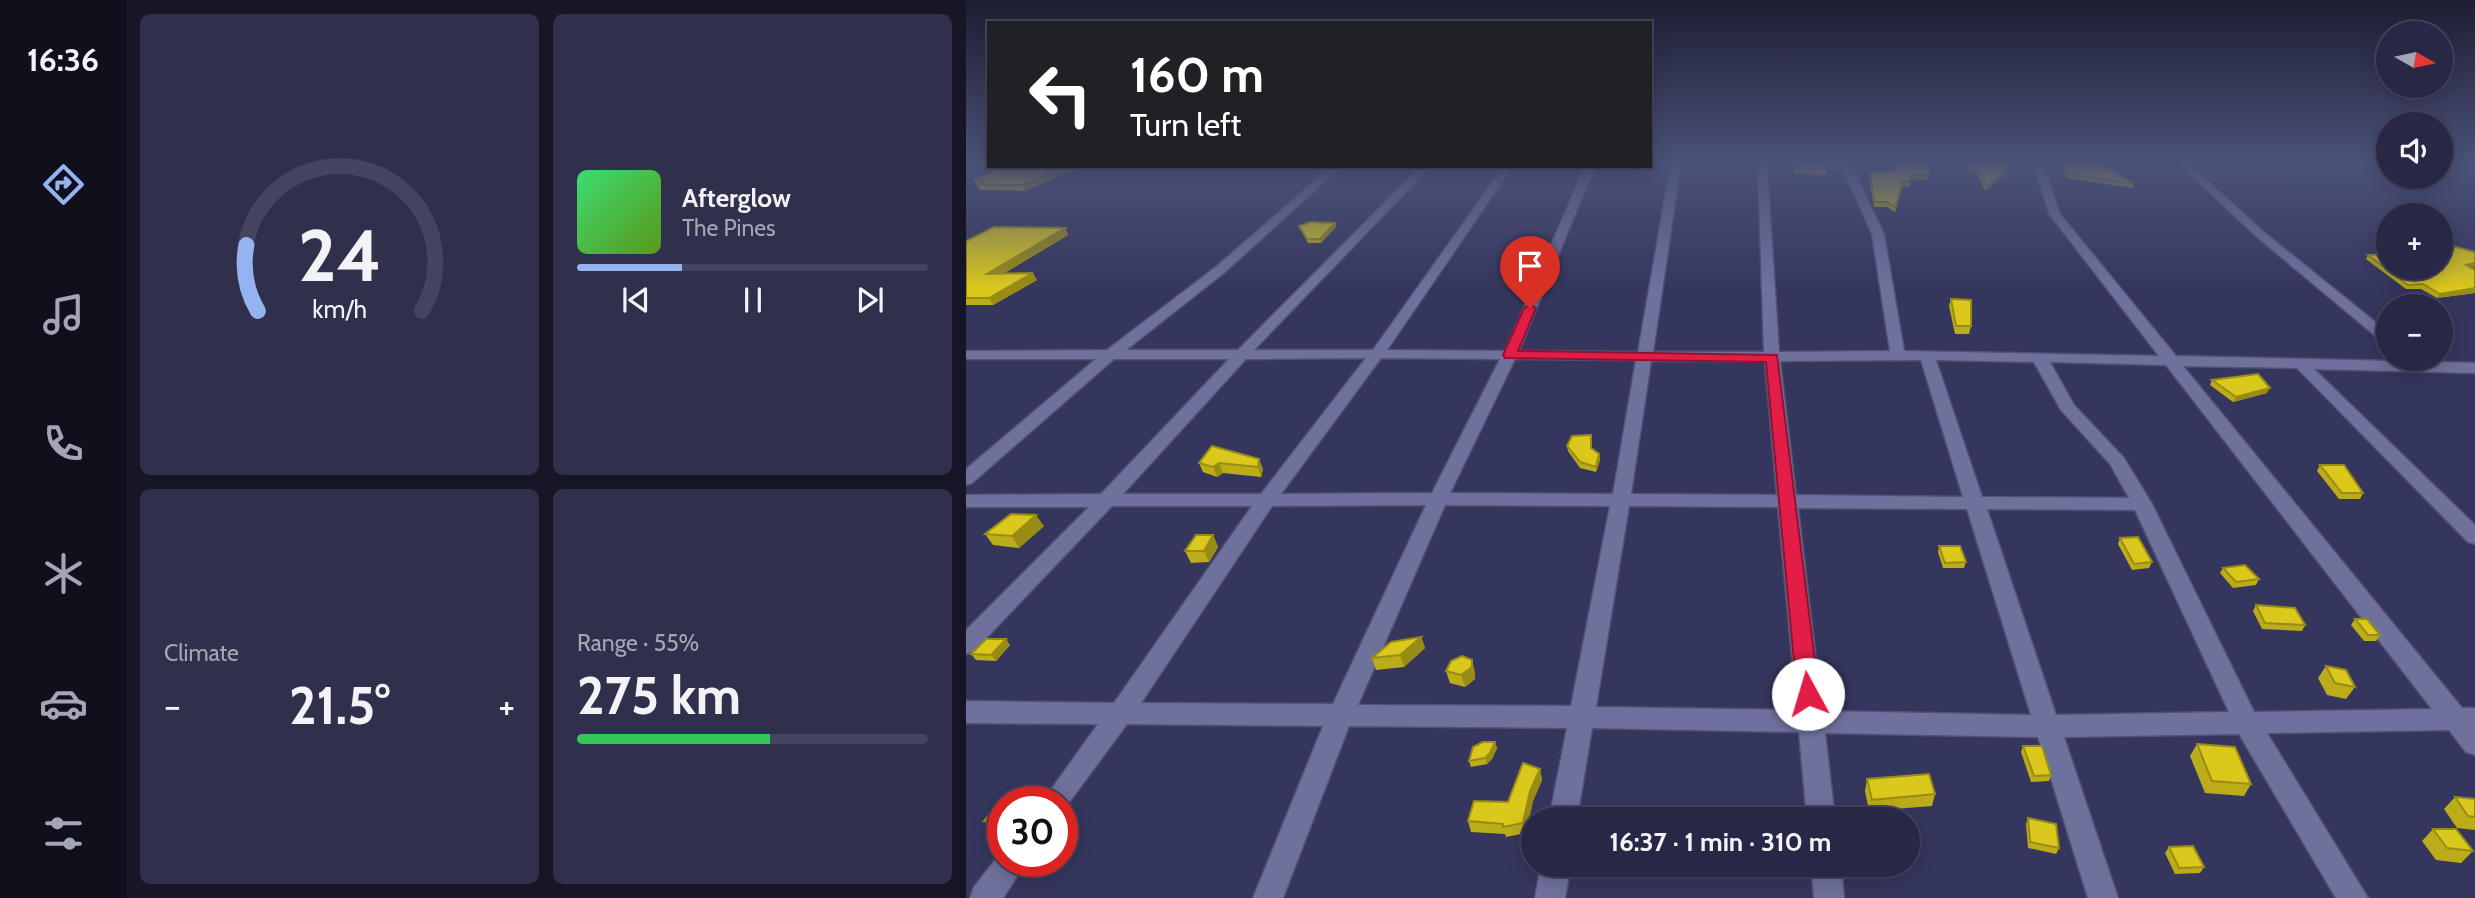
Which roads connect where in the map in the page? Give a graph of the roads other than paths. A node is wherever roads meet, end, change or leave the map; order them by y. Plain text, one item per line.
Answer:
1 (1293, 205) edge
2 (1389, 205) edge
3 (1482, 205) edge
4 (1574, 205) edge
5 (1669, 205) edge
6 (1764, 205) edge
7 (1865, 205) edge
8 (2051, 205) edge
9 (2228, 205) edge
10 (2376, 329) edge
11 (1377, 354) junction
12 (1241, 355) junction
13 (1510, 355) junction
14 (1927, 355) junction
15 (1108, 356) junction
16 (1643, 356) junction
17 (1898, 356) junction
18 (969, 357) edge
19 (2039, 357) junction
20 (1772, 358) junction
21 (2170, 359) junction
22 (2376, 363) edge
23 (2301, 364) junction
24 (2453, 366) edge
25 (2475, 368) edge
26 (966, 479) edge
27 (1267, 499) junction
28 (1438, 499) junction
29 (1621, 500) junction
30 (966, 501) edge
31 (1106, 501) junction
32 (1788, 503) junction
33 (1975, 504) junction
34 (2142, 504) junction
35 (2451, 514) junction
36 (2475, 515) edge
37 (2475, 537) edge
38 (966, 645) edge
39 (966, 712) edge
40 (1119, 715) junction
41 (1340, 716) junction
42 (1580, 717) junction
43 (2464, 719) edge
44 (1811, 721) junction
45 (2247, 724) junction
46 (2048, 726) junction
47 (2475, 744) edge
48 (1068, 786) edge
49 (1565, 807) edge
50 (1820, 807) edge
51 (1000, 877) edge
52 (1554, 877) edge
53 (1827, 877) edge
54 (985, 898) edge
55 (1268, 898) edge
56 (1550, 898) edge
57 (1829, 898) edge
58 (2103, 898) edge
59 (2353, 898) edge

1 - 15 street
2 - 12 street
3 - 11 street
4 - 13 street
5 - 16 street
6 - 20 street
7 - 17 street
8 - 21 street
9 - 10 street
11 - 12 street
11 - 13 street
11 - 27 street
12 - 15 street
12 - 31 street
13 - 16 street
13 - 28 street
14 - 17 street
14 - 19 street
14 - 33 street
15 - 18 street
15 - 26 street
16 - 20 street
16 - 29 street
17 - 20 street
19 - 21 street
19 - 34 street
20 - 32 street
21 - 23 street
21 - 43 street
22 - 23 street
23 - 35 street
24 - 25 street
27 - 28 street
27 - 31 street
27 - 40 street
28 - 29 street
28 - 41 street
29 - 32 street
29 - 42 street
30 - 31 street
31 - 38 street
32 - 33 street
32 - 44 street
33 - 34 street
33 - 46 street
34 - 45 street
35 - 36 street
35 - 37 street
39 - 40 street
40 - 41 street
40 - 48 street
41 - 42 street
41 - 55 street
42 - 44 street
42 - 49 street
43 - 45 street
43 - 47 street
44 - 46 street
44 - 50 street
45 - 46 street
45 - 59 street
46 - 58 street
51 - 54 street
52 - 56 street
53 - 57 street

